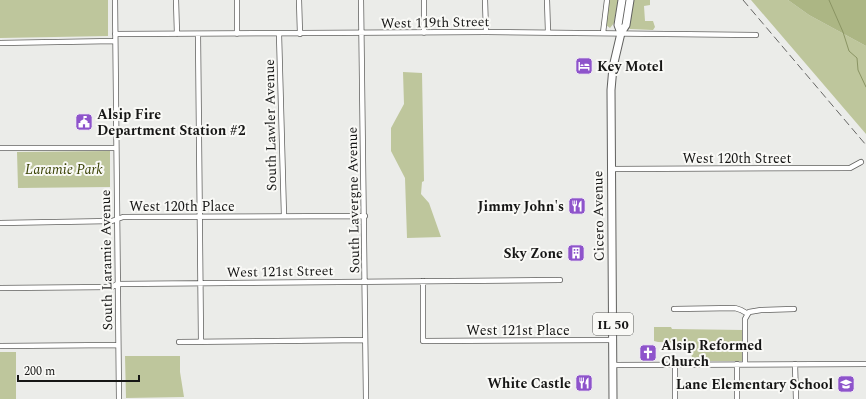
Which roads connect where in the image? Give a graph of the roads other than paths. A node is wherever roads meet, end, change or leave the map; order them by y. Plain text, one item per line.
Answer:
1 (115, 0) edge
2 (176, 0) edge
3 (237, 0) edge
4 (299, 0) edge
5 (361, 0) edge
6 (424, 0) edge
7 (485, 0) edge
8 (547, 0) edge
9 (607, 0) edge
10 (622, 0) edge
11 (630, 0) edge
12 (486, 32) junction
13 (548, 32) junction
14 (424, 33) junction
15 (603, 33) junction
16 (620, 33) junction
17 (115, 34) junction
18 (177, 34) junction
19 (198, 34) junction
20 (237, 34) junction
21 (279, 34) junction
22 (300, 34) junction
23 (361, 34) junction
24 (756, 35) dead end
25 (115, 41) junction
26 (0, 43) edge
27 (0, 148) edge
28 (116, 148) junction
29 (861, 162) dead end
30 (611, 169) junction
31 (284, 216) junction
32 (365, 216) junction
33 (200, 217) junction
34 (117, 219) junction
35 (0, 223) edge
36 (560, 280) dead end
37 (364, 281) junction
38 (423, 281) junction
39 (200, 283) junction
40 (118, 284) junction
41 (0, 288) edge
42 (674, 309) dead end
43 (794, 309) dead end
44 (748, 314) junction
45 (365, 340) junction
46 (613, 340) junction
47 (179, 342) dead end
48 (201, 342) junction
49 (118, 345) junction
50 (0, 346) edge
51 (737, 364) junction
52 (745, 364) junction
53 (795, 364) junction
54 (866, 364) edge
55 (613, 365) junction
56 (675, 365) junction
57 (119, 399) edge
58 (366, 399) edge
59 (613, 399) edge
60 (675, 399) edge
61 (737, 399) edge
62 (796, 399) edge

1 - 17 street, South Laramie Avenue
2 - 18 street
3 - 20 street
4 - 22 street
5 - 23 street, South Lavergne Avenue
6 - 14 street
7 - 12 street
8 - 13 street
9 - 15 street
10 - 16 main road, Cicero Avenue / IL 50
11 - 16 main road, Cicero Avenue / IL 50
12 - 13 street, West 119th Street
12 - 14 street, West 119th Street
13 - 15 street, West 119th Street
14 - 23 street, West 119th Street
15 - 16 street, West 119th Street
16 - 24 street, West 119th Street
16 - 30 main road, Cicero Avenue / IL 50
17 - 18 street, West 119th Street
17 - 25 street, South Laramie Avenue
18 - 19 street, West 119th Street
19 - 20 street, West 119th Street
19 - 33 street
20 - 21 street, West 119th Street
21 - 22 street, West 119th Street
21 - 31 street, South Lawler Avenue
22 - 23 street, West 119th Street
23 - 32 street, South Lavergne Avenue
25 - 26 street
25 - 28 street, South Laramie Avenue
27 - 28 street
28 - 34 street, South Laramie Avenue
29 - 30 street, West 120th Street
30 - 46 main road, Cicero Avenue / IL 50
31 - 32 street, West 120th Place
31 - 33 street, West 120th Place
32 - 37 street, South Lavergne Avenue
33 - 34 street, West 120th Place
33 - 39 street
34 - 35 street, West 120th Place
34 - 40 street, South Laramie Avenue
36 - 38 street, West 121st Street
37 - 38 street, West 121st Street
37 - 39 street, West 121st Street
37 - 45 street, South Lavergne Avenue
38 - 46 street, West 121st Place
39 - 40 street, West 121st Street
39 - 48 street
40 - 41 street, West 121st Street
40 - 49 street, South Laramie Avenue
42 - 44 street
43 - 44 street
44 - 52 street
45 - 48 street
45 - 58 street, South Lavergne Avenue
46 - 55 main road, Cicero Avenue / IL 50
47 - 48 street
49 - 50 street
49 - 57 street, South Laramie Avenue
51 - 52 street
51 - 56 street
51 - 61 street
52 - 53 street
53 - 54 street
53 - 62 street
55 - 56 street
55 - 59 main road, Cicero Avenue / IL 50
56 - 60 street

